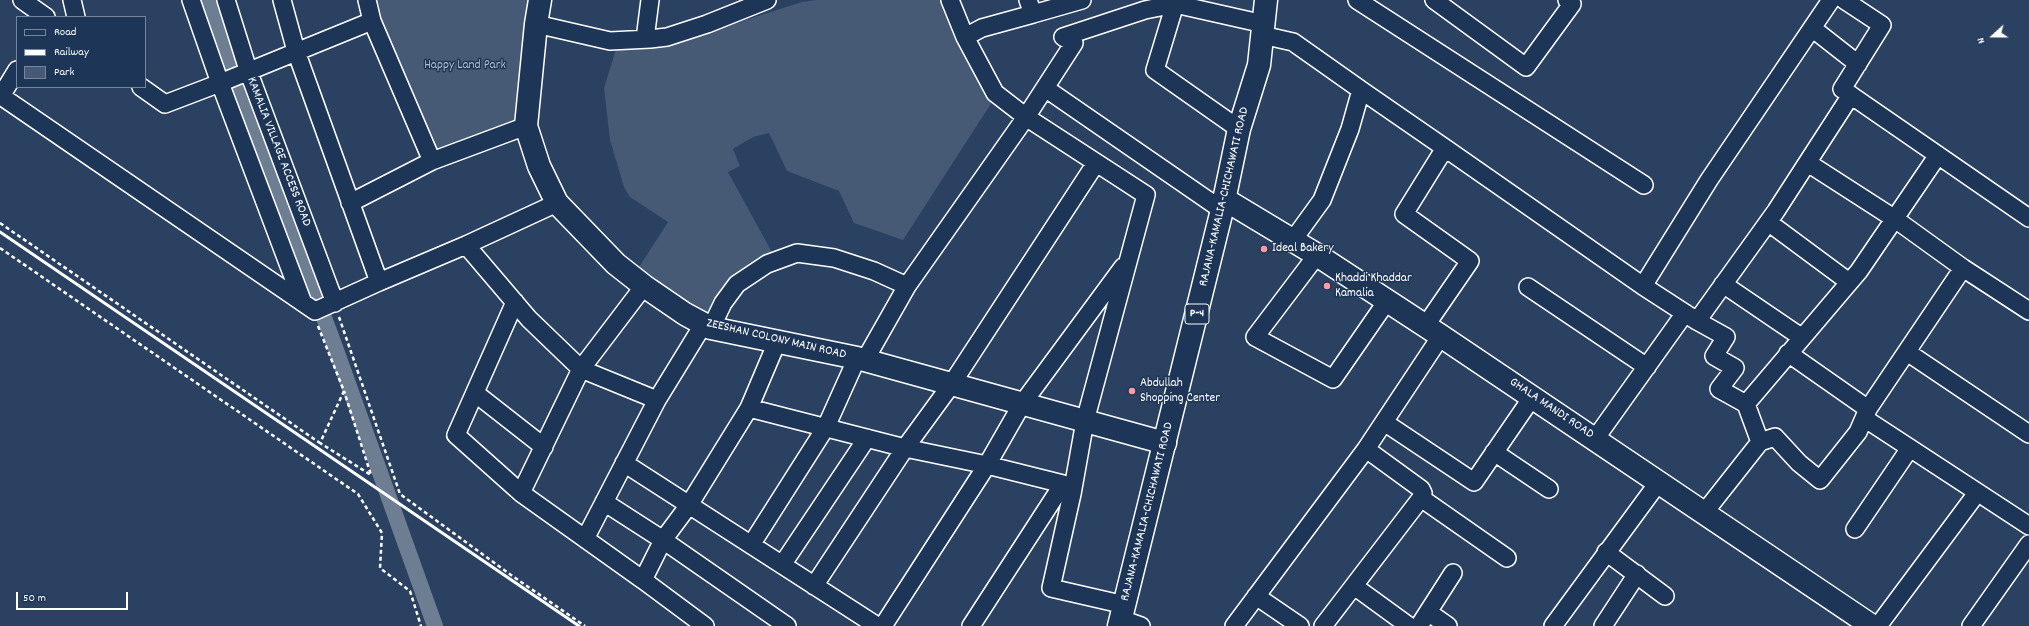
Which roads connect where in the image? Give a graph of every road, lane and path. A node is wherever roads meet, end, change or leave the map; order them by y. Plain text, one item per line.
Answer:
1 (22, 0) edge
2 (72, 0) edge
3 (192, 0) edge
4 (226, 0) edge
5 (282, 0) edge
6 (367, 0) edge
7 (540, 0) edge
8 (650, 0) edge
9 (767, 0) edge
10 (950, 0) edge
11 (1082, 0) edge
12 (1266, 0) edge
13 (1357, 0) edge
14 (1435, 0) edge
15 (1567, 0) edge
16 (1831, 0) edge
17 (1844, 0) edge
18 (1174, 2) edge
19 (1030, 7) edge
20 (45, 16) edge
21 (76, 16) edge
22 (372, 21) junction
23 (536, 24) junction
24 (1812, 28) junction
25 (1263, 30) junction
26 (965, 37) junction
27 (645, 39) junction
28 (296, 51) junction
29 (1858, 64) junction
30 (16, 72) edge
31 (249, 73) junction
32 (220, 83) junction
33 (142, 88) edge
34 (1045, 88) junction
35 (1361, 90) junction
36 (1851, 95) junction
37 (1, 97) edge
38 (1026, 118) junction
39 (526, 126) junction
40 (1239, 129) junction
41 (1446, 148) junction
42 (1938, 155) junction
43 (432, 161) junction
44 (1808, 163) junction
45 (1096, 164) junction
46 (1644, 185) dead end
47 (350, 203) junction
48 (557, 203) junction
49 (1223, 205) junction
50 (2029, 218) edge
51 (1895, 219) junction
52 (1768, 222) junction
53 (0, 223) edge
54 (1293, 240) junction
55 (466, 245) junction
56 (0, 248) edge
57 (1317, 255) junction
58 (1129, 258) junction
59 (1962, 268) junction
60 (379, 282) junction
61 (1849, 282) junction
62 (1723, 284) junction
63 (644, 286) junction
64 (907, 286) junction
65 (1643, 286) junction
66 (1528, 288) dead end
67 (1387, 300) junction
68 (515, 302) junction
69 (319, 306) junction
70 (2029, 311) edge
71 (1691, 317) junction
72 (707, 326) junction
73 (1434, 331) junction
74 (1801, 337) junction
75 (777, 342) junction
76 (1908, 352) junction
77 (1788, 353) junction
78 (861, 359) junction
79 (1647, 367) junction
80 (581, 369) junction
81 (951, 385) junction
82 (344, 391) junction
83 (475, 393) junction
84 (1533, 396) junction
85 (657, 400) junction
86 (1022, 404) junction
87 (1746, 404) junction
88 (749, 408) junction
89 (1866, 414) junction
90 (1085, 421) junction
91 (1384, 422) junction
92 (826, 427) junction
93 (2029, 434) edge
94 (867, 438) junction
95 (1595, 439) junction
96 (1760, 442) junction
97 (320, 443) junction
98 (1165, 443) junction
99 (544, 448) junction
100 (905, 448) junction
101 (1910, 448) junction
102 (1366, 449) junction
103 (1494, 452) junction
104 (624, 463) junction
105 (987, 465) junction
106 (1658, 483) junction
107 (1068, 486) junction
108 (1549, 488) dead end
109 (521, 493) junction
110 (1977, 493) junction
111 (1421, 498) junction
112 (604, 502) junction
113 (689, 505) junction
114 (1704, 513) junction
115 (2029, 526) edge
116 (1855, 530) dead end
117 (585, 539) junction
118 (663, 540) junction
119 (2029, 544) edge
120 (751, 545) junction
121 (1606, 552) junction
122 (1507, 558) dead end
123 (782, 565) junction
124 (1453, 573) dead end
125 (1637, 574) junction
126 (643, 580) junction
127 (814, 586) junction
128 (1354, 586) junction
129 (1256, 596) junction
130 (1665, 596) dead end
131 (1126, 619) edge
132 (1424, 619) edge
133 (421, 626) edge
134 (585, 626) edge
135 (705, 626) edge
136 (787, 626) edge
137 (877, 626) edge
138 (883, 626) edge
139 (971, 626) edge
140 (1234, 626) edge
141 (1300, 626) edge
142 (1323, 626) edge
143 (1409, 626) edge
144 (1448, 626) edge
145 (1553, 626) edge
146 (1603, 626) edge
147 (1872, 626) edge
148 (1878, 626) edge
149 (1971, 626) edge

1 - 20 street
2 - 21 street
3 - 32 street
4 - 31 street, KAMALIA VILLAGE ACCESS ROAD
5 - 28 street
6 - 22 street
7 - 23 street, ZEESHAN COLONY MAIN ROAD
8 - 27 street
9 - 27 street
10 - 26 street
11 - 19 street
12 - 25 street, RAJANA-KAMALIA-CHICHAWATI ROAD / P-4
13 - 46 street
14 - 15 street
16 - 24 street
17 - 29 street
18 - 25 street
18 - 34 street
18 - 40 street
19 - 26 street
22 - 28 street
22 - 43 street
23 - 27 street
23 - 39 street, ZEESHAN COLONY MAIN ROAD
24 - 29 street
24 - 65 street
25 - 35 street
25 - 40 street, RAJANA-KAMALIA-CHICHAWATI ROAD / P-4
26 - 38 street
28 - 31 street
28 - 47 street
29 - 36 street
30 - 37 street
31 - 32 street
31 - 69 street, KAMALIA VILLAGE ACCESS ROAD
32 - 33 street
32 - 69 street
34 - 38 street
34 - 49 street
35 - 41 street
35 - 54 street
36 - 42 street
36 - 44 street
37 - 69 street
38 - 45 street
38 - 64 street
39 - 43 street
39 - 48 street, ZEESHAN COLONY MAIN ROAD
40 - 49 street, RAJANA-KAMALIA-CHICHAWATI ROAD / P-4
41 - 65 street
41 - 73 street
42 - 50 street
42 - 51 street
43 - 47 street
44 - 51 street
44 - 52 street
45 - 58 street
45 - 81 street
47 - 60 street
48 - 55 street
48 - 63 street, ZEESHAN COLONY MAIN ROAD
49 - 54 street, GHALA MANDI ROAD
49 - 98 street, RAJANA-KAMALIA-CHICHAWATI ROAD / P-4
51 - 59 street
51 - 61 street
52 - 61 street
52 - 62 street
53 - 97 path
54 - 57 street, GHALA MANDI ROAD
55 - 60 street
55 - 68 street
56 - 133 path
57 - 67 street, GHALA MANDI ROAD
57 - 67 street
58 - 86 street
58 - 90 street
59 - 70 street
59 - 76 street
60 - 69 street
61 - 74 street
62 - 71 street
62 - 74 street
63 - 72 street, ZEESHAN COLONY MAIN ROAD
63 - 80 street
64 - 72 street
64 - 78 street
65 - 71 street
66 - 79 street
67 - 73 street, GHALA MANDI ROAD
68 - 80 street
68 - 83 street
69 - 82 path
69 - 134 path
71 - 79 street
71 - 87 street
72 - 75 street, ZEESHAN COLONY MAIN ROAD
72 - 85 street
73 - 84 street, GHALA MANDI ROAD
73 - 91 street
74 - 77 street
75 - 78 street, ZEESHAN COLONY MAIN ROAD
75 - 88 street
76 - 89 street
76 - 93 street
77 - 87 street
77 - 89 street
78 - 81 street, ZEESHAN COLONY MAIN ROAD
78 - 92 street
79 - 95 street
80 - 85 street
80 - 99 street
81 - 86 street, ZEESHAN COLONY MAIN ROAD
81 - 100 street
82 - 97 path
82 - 97 path
83 - 99 street
83 - 109 street
84 - 95 street, GHALA MANDI ROAD
84 - 103 street
85 - 104 street
86 - 90 street, ZEESHAN COLONY MAIN ROAD
86 - 105 street
87 - 96 street
88 - 92 street
88 - 113 street
89 - 96 street
89 - 101 street
90 - 98 street, ZEESHAN COLONY MAIN ROAD
90 - 107 street
91 - 102 street
91 - 103 street
92 - 94 street
92 - 120 street
94 - 100 street
94 - 123 street
95 - 106 street, GHALA MANDI ROAD
96 - 114 street
98 - 131 street, RAJANA-KAMALIA-CHICHAWATI ROAD / P-4
99 - 109 street
100 - 105 street
100 - 127 street
101 - 110 street
101 - 116 street
102 - 111 street
102 - 129 street
103 - 108 street
104 - 112 street
104 - 113 street
105 - 107 street
105 - 138 street
106 - 114 street, GHALA MANDI ROAD
106 - 121 street
107 - 131 street
107 - 139 street
109 - 117 street
110 - 115 street
110 - 148 street
111 - 122 street
111 - 128 street
112 - 117 street
112 - 118 street
113 - 118 street
113 - 120 street
114 - 147 street, GHALA MANDI ROAD
117 - 126 street
118 - 126 street
118 - 136 street
119 - 149 street
120 - 123 street
121 - 125 street
121 - 145 street
123 - 127 street
124 - 132 street
125 - 130 street
125 - 146 street
126 - 135 street
127 - 137 street
128 - 142 street
128 - 143 street
129 - 140 street
129 - 141 street
132 - 144 street

